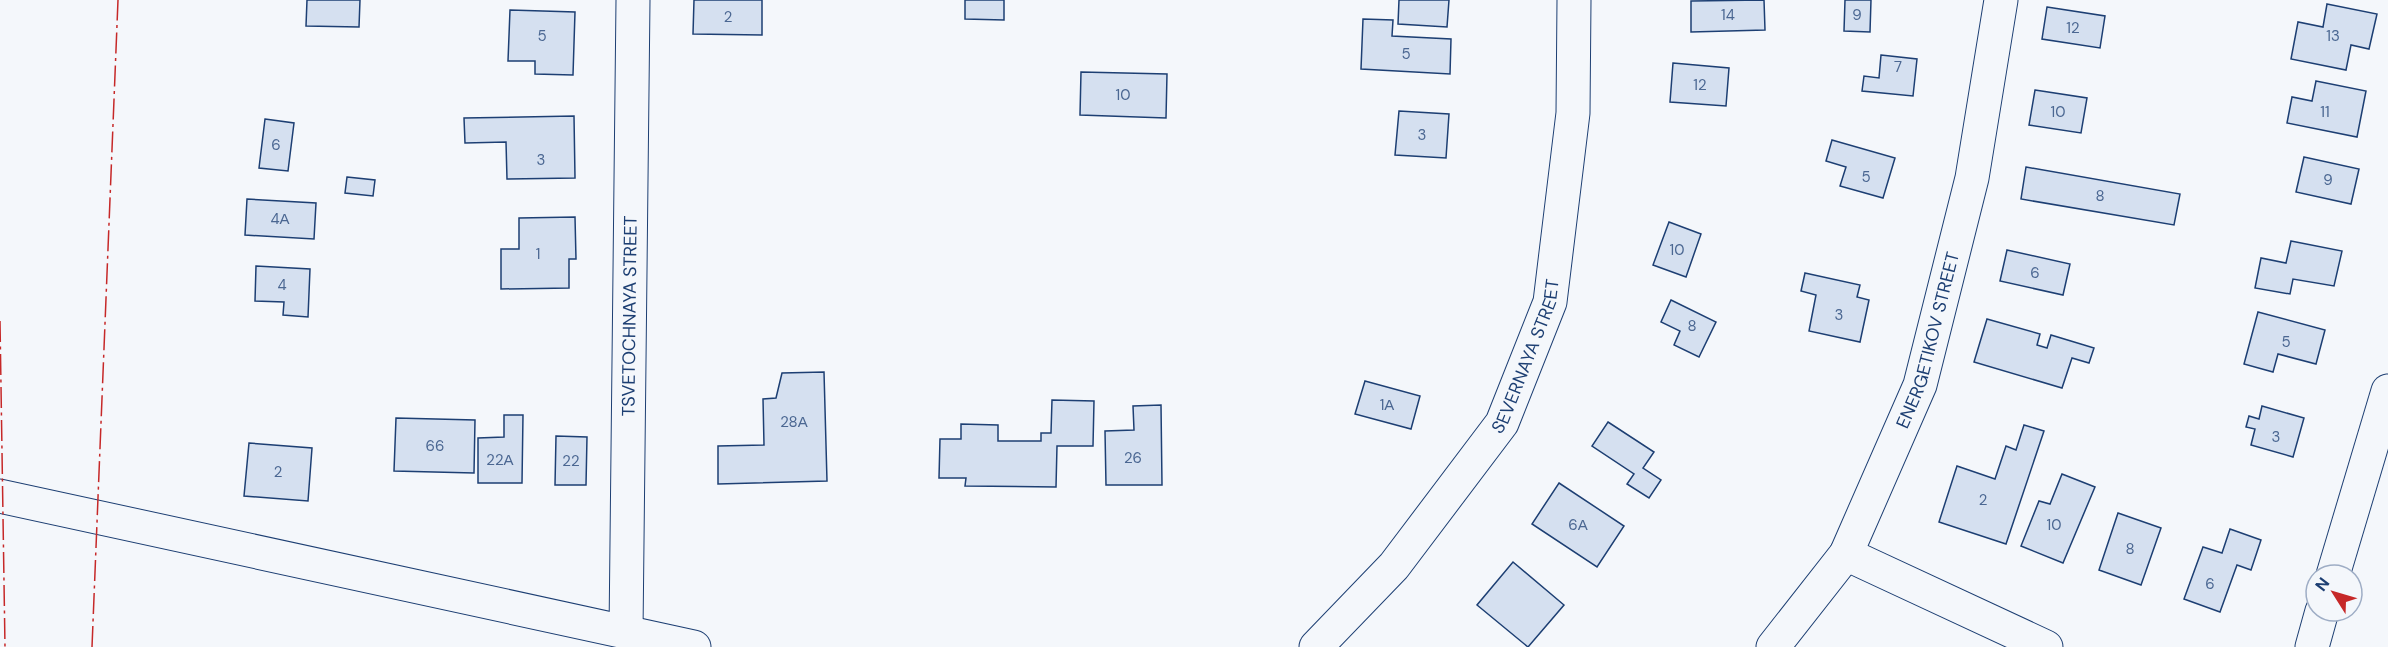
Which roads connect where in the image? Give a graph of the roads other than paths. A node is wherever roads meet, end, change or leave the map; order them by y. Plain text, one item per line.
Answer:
1 (633, 0) edge
2 (1574, 0) edge
3 (2001, 0) edge
4 (2388, 392) edge
5 (0, 496) edge
6 (1846, 554) junction
7 (2337, 563) edge
8 (2319, 623) edge
9 (626, 632) junction
10 (694, 647) edge
11 (1316, 647) edge
12 (1773, 647) edge
13 (2046, 647) edge
14 (2312, 647) edge

1 - 9 street, TSVETOCHNAYA STREET
2 - 11 street, SEVERNAYA STREET
3 - 6 street, ENERGETIKOV STREET
4 - 7 street
5 - 9 street
6 - 12 street, ENERGETIKOV STREET
6 - 13 street
8 - 14 street
9 - 10 street

